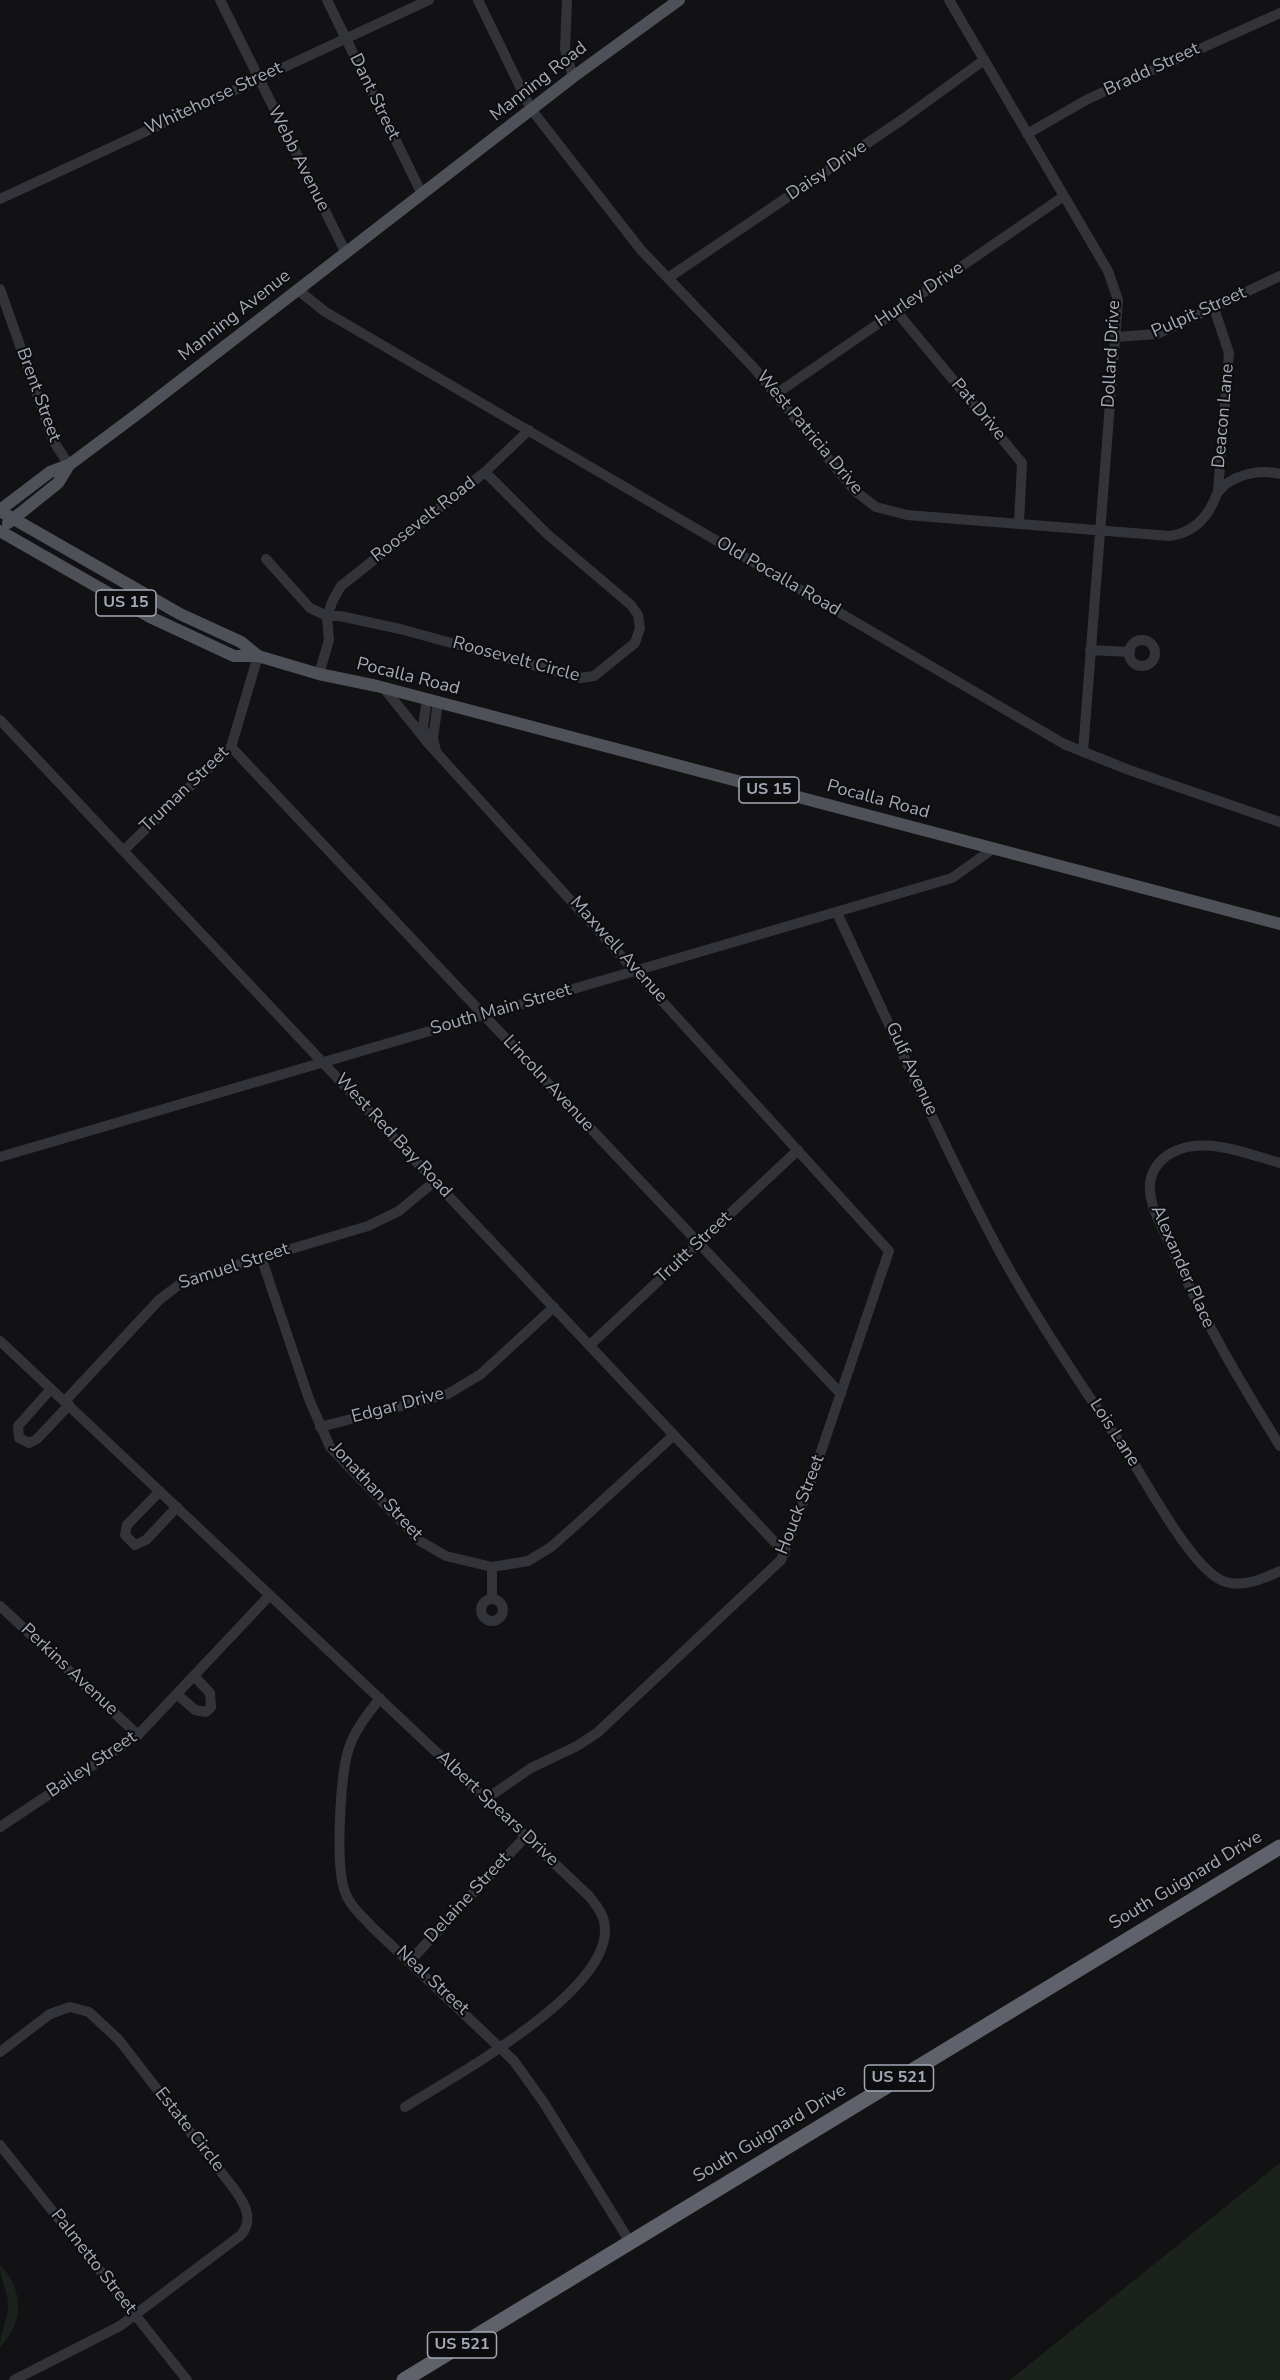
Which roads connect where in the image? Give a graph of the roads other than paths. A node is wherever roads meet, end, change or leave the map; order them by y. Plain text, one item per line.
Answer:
1 (220, 0) edge
2 (327, 0) edge
3 (429, 0) edge
4 (478, 0) edge
5 (567, 0) edge
6 (679, 0) edge
7 (949, 0) edge
8 (1280, 13) edge
9 (345, 38) junction
10 (984, 60) junction
11 (573, 77) junction
12 (257, 79) junction
13 (531, 110) junction
14 (1027, 134) junction
15 (422, 194) junction
16 (1064, 196) junction
17 (0, 199) edge
18 (346, 253) junction
19 (1280, 276) edge
20 (668, 278) junction
21 (0, 289) edge
22 (298, 290) junction
23 (1214, 308) junction
24 (896, 311) junction
25 (1116, 337) junction
26 (776, 394) junction
27 (529, 430) junction
28 (69, 465) junction
29 (485, 472) junction
30 (1280, 474) edge
31 (1218, 491) junction
32 (0, 510) edge
33 (14, 519) junction
34 (1019, 522) junction
35 (1100, 529) junction
36 (0, 530) edge
37 (266, 559) dead end
38 (327, 616) junction
39 (1090, 650) junction
40 (1130, 652) dead end
41 (258, 656) junction
42 (319, 674) junction
43 (382, 687) junction
44 (433, 701) junction
45 (1, 722) edge
46 (426, 741) junction
47 (231, 747) junction
48 (436, 751) junction
49 (1083, 752) junction
50 (1280, 822) edge
51 (994, 848) junction
52 (124, 850) junction
53 (837, 912) junction
54 (1280, 924) edge
55 (636, 970) junction
56 (483, 1015) junction
57 (324, 1062) junction
58 (798, 1150) junction
59 (0, 1156) edge
60 (1280, 1163) edge
61 (435, 1181) junction
62 (985, 1226) joint
63 (698, 1244) junction
64 (261, 1257) junction
65 (554, 1308) junction
66 (0, 1341) edge
67 (590, 1345) junction
68 (51, 1389) junction
69 (841, 1394) junction
70 (67, 1403) junction
71 (320, 1426) junction
72 (674, 1436) junction
73 (1280, 1446) edge
74 (160, 1491) junction
75 (177, 1507) junction
76 (785, 1553) junction
77 (492, 1567) junction
78 (1280, 1571) edge
79 (270, 1595) junction
80 (492, 1598) dead end
81 (0, 1606) edge
82 (195, 1677) junction
83 (178, 1695) junction
84 (380, 1698) junction
85 (138, 1735) junction
86 (486, 1799) junction
87 (0, 1827) edge
88 (526, 1836) junction
89 (1280, 1847) edge
90 (410, 1961) junction
91 (500, 2047) junction
92 (0, 2052) edge
93 (405, 2107) dead end
94 (0, 2145) edge
95 (630, 2242) junction
96 (135, 2315) junction
97 (14, 2380) edge
98 (187, 2380) edge
99 (404, 2380) edge

1 - 12 street, Webb Avenue
2 - 9 street, Dant Street
3 - 9 street, Whitehorse Street
4 - 13 street, West Patricia Drive
5 - 11 street
6 - 11 main road, Manning Road
7 - 10 street, Dollard Drive
8 - 14 street, Bradd Street
9 - 12 street, Whitehorse Street
9 - 15 street, Dant Street
10 - 14 street, Dollard Drive
10 - 20 street, Daisy Drive
11 - 13 main road, Manning Road
12 - 17 street, Whitehorse Street
12 - 18 street, Webb Avenue
13 - 15 main road, Manning Road
13 - 20 street, West Patricia Drive
14 - 16 street, Dollard Drive
15 - 18 main road, Manning Avenue
16 - 24 street, Hurley Drive
16 - 25 street, Dollard Drive
18 - 22 main road, Manning Avenue
19 - 23 street, Pulpit Street
20 - 26 street, West Patricia Drive
21 - 28 street, Brent Street
22 - 27 street, Old Pocalla Road
22 - 28 main road, Manning Avenue
23 - 25 street, Pulpit Street
23 - 31 street, Deacon Lane
24 - 26 street, Hurley Drive
24 - 34 street, Pat Drive
25 - 35 street, Dollard Drive
26 - 34 street, West Patricia Drive
27 - 29 street, Roosevelt Road
27 - 49 street, Old Pocalla Road
28 - 32 main road, Manning Avenue
28 - 33 main road, Manning Avenue
29 - 38 street, Roosevelt Road
29 - 38 street, Roosevelt Circle
30 - 31 street, West Patricia Drive
31 - 35 street, West Patricia Drive
32 - 33 main road, US 15
33 - 36 main road, Manning Avenue
33 - 41 main road, Pocalla Road / US 15
34 - 35 street, West Patricia Drive
35 - 39 street, Dollard Drive
36 - 41 main road, Pocalla Road / US 15
37 - 38 street
38 - 42 street
39 - 40 street
39 - 49 street, Dollard Drive
41 - 42 main road, Pocalla Road / US 15
41 - 47 street, Truman Street
42 - 43 main road, Pocalla Road / US 15
43 - 44 main road, Pocalla Road / US 15
43 - 46 street, Maxwell Avenue
44 - 46 street
44 - 48 street
44 - 51 main road, Pocalla Road / US 15
45 - 52 street, West Red Bay Road
46 - 48 street, Maxwell Avenue
47 - 52 street, Truman Street
47 - 56 street, Lincoln Avenue
48 - 55 street, Maxwell Avenue
49 - 50 street, Old Pocalla Road
51 - 53 street, South Main Street
51 - 54 main road, Pocalla Road / US 15
52 - 57 street, West Red Bay Road
53 - 55 street, South Main Street
53 - 62 street, Gulf Avenue
55 - 56 street, South Main Street
55 - 58 street, Maxwell Avenue
56 - 57 street, South Main Street
56 - 63 street, Lincoln Avenue
57 - 59 street, South Main Street
57 - 61 street, West Red Bay Road
58 - 63 street, Truitt Street
58 - 69 street, Houck Street
60 - 73 street, Alexander Place
61 - 64 street, Samuel Street
61 - 65 street, West Red Bay Road
62 - 78 street, Lois Lane
63 - 67 street, Truitt Street
63 - 69 street, Lincoln Avenue
64 - 70 street, Samuel Street
64 - 71 street, Jonathan Street
65 - 67 street, West Red Bay Road
65 - 71 street, Edgar Drive
66 - 68 street, Albert Spears Drive
67 - 72 street, West Red Bay Road
68 - 70 street, Albert Spears Drive
68 - 70 street
69 - 76 street, Houck Street
70 - 74 street, Albert Spears Drive
71 - 77 street, Jonathan Street
72 - 76 street, West Red Bay Road
72 - 77 street, Jonathan Street
74 - 75 street, Albert Spears Drive
74 - 75 street
75 - 79 street, Albert Spears Drive
76 - 86 street, Houck Street
77 - 80 street
79 - 82 street, Bailey Street
79 - 84 street, Albert Spears Drive
81 - 85 street, Perkins Avenue
82 - 83 street, Bailey Street
82 - 83 street
83 - 85 street, Bailey Street
84 - 86 street, Albert Spears Drive
84 - 90 street, Neal Street
85 - 87 street, Bailey Street
86 - 88 street, Albert Spears Drive
88 - 90 street, Delaine Street
88 - 91 street, Albert Spears Drive
89 - 95 highway, South Guignard Drive / US 521
90 - 91 street, Neal Street
91 - 93 street, Albert Spears Drive
91 - 95 street, Neal Street
92 - 96 street, Estate Circle
94 - 96 street, Palmetto Street
95 - 99 highway, South Guignard Drive / US 521
96 - 97 street, Estate Circle
96 - 98 street, Palmetto Street

